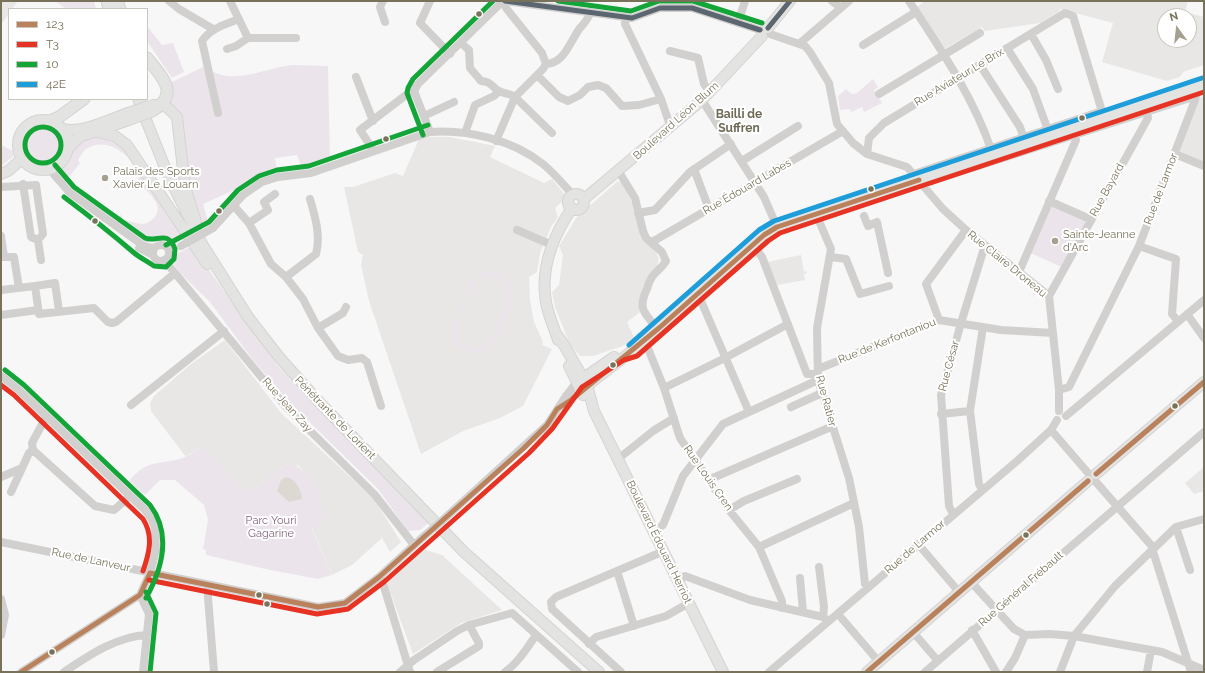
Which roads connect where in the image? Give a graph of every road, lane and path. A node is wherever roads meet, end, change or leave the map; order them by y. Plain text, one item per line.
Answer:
1 (169, 1) edge
2 (230, 1) edge
3 (384, 1) edge
4 (430, 1) edge
5 (504, 1) edge
6 (745, 1) edge
7 (790, 1) edge
8 (832, 1) edge
9 (849, 1) edge
10 (909, 1) edge
11 (692, 4) edge
12 (841, 8) junction
13 (590, 12) junction
14 (916, 12) junction
15 (626, 18) junction
16 (239, 19) junction
17 (385, 22) dead end
18 (738, 23) junction
19 (213, 29) junction
20 (765, 32) junction
21 (980, 33) dead end
22 (1031, 34) junction
23 (248, 38) junction
24 (296, 38) dead end
25 (461, 43) junction
26 (799, 44) junction
27 (863, 45) dead end
28 (1008, 48) junction
29 (227, 49) dead end
30 (670, 51) dead end
31 (450, 54) junction
32 (944, 55) junction
33 (148, 59) edge
34 (546, 64) junction
35 (980, 65) junction
36 (538, 75) junction
37 (356, 77) dead end
38 (957, 78) junction
39 (1058, 89) dead end
40 (1199, 89) edge
41 (414, 91) junction
42 (499, 91) junction
43 (709, 91) junction
44 (879, 94) dead end
45 (515, 97) junction
46 (661, 99) junction
47 (83, 100) edge
48 (702, 100) junction
49 (454, 102) dead end
50 (144, 105) edge
51 (161, 105) junction
52 (1146, 108) junction
53 (218, 113) dead end
54 (1103, 115) junction
55 (129, 116) junction
56 (424, 116) junction
57 (50, 121) junction
58 (373, 121) junction
59 (798, 126) dead end
60 (61, 128) junction
61 (671, 128) junction
62 (93, 131) junction
63 (843, 131) junction
64 (430, 132) junction
65 (1074, 132) junction
66 (465, 133) junction
67 (552, 133) dead end
68 (1049, 133) junction
69 (496, 141) junction
70 (1024, 141) junction
71 (731, 144) junction
72 (68, 148) junction
73 (374, 151) junction
74 (992, 152) junction
75 (867, 154) junction
76 (1175, 154) junction
77 (22, 159) junction
78 (742, 161) junction
79 (1204, 166) edge
80 (694, 169) junction
81 (50, 170) junction
82 (619, 172) junction
83 (1, 174) edge
84 (918, 179) junction
85 (755, 182) junction
86 (23, 184) junction
87 (1, 187) edge
88 (275, 194) dead end
89 (572, 195) junction
90 (310, 199) dead end
91 (584, 199) junction
92 (1049, 201) junction
93 (234, 206) junction
94 (572, 208) junction
95 (709, 209) junction
96 (638, 213) junction
97 (816, 214) junction
98 (864, 216) dead end
99 (1090, 219) junction
100 (249, 223) junction
101 (777, 227) junction
102 (516, 230) dead end
103 (966, 230) junction
104 (1, 236) edge
105 (38, 240) junction
106 (652, 242) junction
107 (552, 245) junction
108 (752, 245) junction
109 (985, 245) junction
110 (1139, 246) junction
111 (154, 251) junction
112 (169, 251) junction
113 (2, 257) edge
114 (831, 257) junction
115 (41, 260) dead end
116 (164, 260) junction
117 (1019, 272) junction
118 (175, 273) junction
119 (888, 273) dead end
120 (286, 277) junction
121 (225, 281) junction
122 (35, 286) junction
123 (889, 286) dead end
124 (19, 288) junction
125 (1, 290) edge
126 (698, 294) junction
127 (1048, 296) junction
128 (1204, 300) edge
129 (346, 307) dead end
130 (59, 311) junction
131 (39, 312) junction
132 (1186, 314) junction
133 (1, 315) edge
134 (248, 317) junction
135 (939, 320) junction
136 (1178, 321) junction
137 (961, 323) junction
138 (788, 324) junction
139 (983, 327) junction
140 (318, 328) junction
141 (658, 329) junction
142 (224, 331) junction
143 (1053, 333) junction
144 (1204, 338) edge
145 (645, 341) junction
146 (726, 357) junction
147 (818, 374) junction
148 (1, 376) edge
149 (1204, 382) edge
150 (582, 384) junction
151 (664, 388) junction
152 (1059, 390) junction
153 (822, 393) junction
154 (131, 405) dead end
155 (381, 406) dead end
156 (791, 407) dead end
157 (970, 411) junction
158 (749, 412) junction
159 (941, 414) junction
160 (1063, 414) junction
161 (46, 417) junction
162 (674, 418) junction
163 (833, 426) junction
164 (1051, 430) junction
165 (1204, 432) edge
166 (33, 450) junction
167 (694, 459) junction
168 (618, 460) junction
169 (22, 468) junction
170 (1, 477) edge
171 (1092, 478) junction
172 (797, 479) dead end
173 (708, 480) junction
174 (982, 490) junction
175 (11, 492) dead end
176 (130, 496) junction
177 (854, 503) junction
178 (1116, 506) junction
179 (730, 510) junction
180 (953, 514) junction
181 (1204, 519) edge
182 (1176, 527) junction
183 (654, 531) junction
184 (1, 542) edge
185 (918, 544) junction
186 (414, 545) junction
187 (759, 547) junction
188 (1153, 549) junction
189 (664, 551) junction
190 (819, 567) dead end
191 (1190, 570) dead end
192 (617, 571) junction
193 (150, 573) junction
194 (378, 577) junction
195 (800, 578) dead end
196 (678, 580) junction
197 (971, 582) junction
198 (207, 585) junction
199 (868, 587) junction
200 (959, 592) junction
201 (140, 595) junction
202 (1, 599) edge
203 (689, 603) junction
204 (782, 608) junction
205 (996, 610) junction
206 (804, 612) junction
207 (838, 614) junction
208 (826, 619) junction
209 (469, 625) junction
210 (634, 626) junction
211 (972, 630) junction
212 (913, 632) junction
213 (1, 635) edge
214 (147, 635) junction
215 (536, 635) junction
216 (1025, 635) junction
217 (1074, 636) junction
218 (589, 644) junction
219 (1151, 650) junction
220 (938, 661) junction
221 (879, 662) junction
222 (1190, 663) junction
223 (409, 668) edge
224 (1204, 670) edge
225 (509, 671) edge
226 (1062, 671) edge
227 (20, 672) edge
228 (64, 672) edge
229 (144, 672) edge
230 (214, 672) edge
231 (400, 672) edge
232 (437, 672) edge
233 (578, 672) edge
234 (599, 672) edge
235 (621, 672) edge
236 (723, 672) edge
237 (769, 672) edge
238 (867, 672) edge
239 (924, 672) edge
240 (996, 672) edge
241 (1006, 672) edge
242 (1147, 672) edge
243 (1192, 672) edge

1 - 19 street
2 - 16 street
3 - 17 street
4 - 31 street
5 - 13 street
5 - 25 street
5 - 34 street
6 - 18 street
7 - 20 main road, Boulevard Léon Blum
8 - 12 street
9 - 12 street
10 - 14 street
11 - 15 street
11 - 18 street
12 - 26 street
13 - 15 street
13 - 34 street
14 - 27 street
14 - 32 street
15 - 46 street
16 - 19 street
16 - 23 street
18 - 20 street
19 - 53 street
20 - 26 street
20 - 43 main road, Boulevard Léon Blum
21 - 32 street
22 - 28 street, Rue Aviateur Le Brix
22 - 39 street
22 - 54 street, Rue Aviateur Le Brix
23 - 24 street
23 - 29 street
25 - 31 street
25 - 42 street
26 - 63 street
28 - 35 street, Rue Aviateur Le Brix
28 - 68 street
30 - 43 street
31 - 41 street
32 - 38 street
32 - 44 street
33 - 51 highway
34 - 36 street
35 - 38 street, Rue Aviateur Le Brix
35 - 70 street
36 - 45 street
36 - 46 street
37 - 58 street
38 - 74 street
38 - 75 street, Rue Aviateur Le Brix
40 - 52 main road
40 - 76 street, Rue de Larmor
41 - 56 street
41 - 58 street
42 - 45 street
42 - 66 street
43 - 48 main road, Boulevard Léon Blum
45 - 67 street
45 - 69 street
46 - 61 street
47 - 57 highway
48 - 61 main road, Boulevard Léon Blum
48 - 71 street
49 - 56 street
50 - 51 highway
50 - 55 highway, bridge
50 - 121 main road, Pénétrante de Lorient
51 - 121 main road
52 - 54 main road
52 - 65 street
52 - 99 street, Rue Bayard
54 - 65 main road
54 - 68 street
55 - 60 main road
55 - 62 highway
56 - 64 street
57 - 60 main road
57 - 77 main road
58 - 73 street
59 - 78 street
60 - 72 main road
61 - 82 main road, Boulevard Léon Blum
62 - 72 highway
62 - 134 main road
63 - 75 street
63 - 85 street, Rue Édouard Labes
64 - 66 street
64 - 73 street
65 - 68 main road
65 - 84 street
65 - 92 street
66 - 69 street
68 - 70 main road
69 - 89 street
70 - 74 main road
71 - 78 street
71 - 80 street
72 - 81 main road
73 - 93 street
74 - 84 main road
75 - 84 street, Rue Claire Droneau
76 - 79 street
76 - 110 street, Rue de Larmor
77 - 81 main road
77 - 83 main road
78 - 85 street
80 - 95 street
80 - 96 street
81 - 111 street
82 - 91 main road, Boulevard Léon Blum
82 - 96 street
84 - 97 main road
84 - 103 street, Rue Claire Droneau
85 - 95 street, Rue Édouard Labes
85 - 101 street
86 - 87 street
86 - 105 street
86 - 105 street
88 - 100 street
89 - 91 main road
89 - 94 main road
90 - 120 street
91 - 94 main road
92 - 99 street
92 - 117 street
93 - 100 street
93 - 112 street, bridge
94 - 107 main road
95 - 106 street, Rue Édouard Labes
96 - 106 street
97 - 101 main road
97 - 114 street, Rue Ratier
98 - 119 street
99 - 127 street, Rue Bayard
100 - 120 street
101 - 108 main road
102 - 107 street
103 - 109 street, Rue Claire Droneau
103 - 135 street
104 - 113 street
105 - 115 street
106 - 141 street
107 - 150 main road
108 - 126 main road
108 - 138 street
109 - 117 street, Rue Claire Droneau
109 - 137 street, Rue César
110 - 136 street
110 - 152 street, Rue de Larmor
111 - 112 street
111 - 116 street
112 - 116 street
113 - 124 street
114 - 123 street
114 - 147 street, Rue Ratier
116 - 118 street, Rue Jean Zay
117 - 127 street, Rue Claire Droneau
118 - 130 street
118 - 142 street, Rue Jean Zay
120 - 140 street
121 - 134 main road, Pénétrante de Lorient
122 - 124 street
122 - 130 street
122 - 131 street
124 - 125 street
126 - 141 main road
126 - 146 street
127 - 143 street, Rue Claire Droneau
128 - 132 street
129 - 140 street
130 - 131 street
131 - 133 street
132 - 136 street
132 - 144 street
134 - 234 main road, Pénétrante de Lorient
135 - 137 street, Rue de Kerfontaniou
135 - 147 street, Rue de Kerfontaniou
136 - 160 street
137 - 139 street, Rue de Kerfontaniou
137 - 159 street, Rue César
138 - 146 street
138 - 147 street
139 - 143 street, Rue de Kerfontaniou
139 - 157 street
140 - 155 street
141 - 145 main road
142 - 154 street
142 - 186 street, Rue Jean Zay
143 - 152 street, Rue Claire Droneau
145 - 150 main road
145 - 151 street, Rue Louis Cren
146 - 151 street
146 - 158 street
147 - 153 street, Rue Ratier
147 - 158 street, Rue de Kerfontaniou
148 - 161 street
149 - 171 main road
150 - 168 main road, Boulevard Édouard Herriot
150 - 186 street, bridge
151 - 162 street, Rue Louis Cren
152 - 160 street
153 - 156 street
153 - 163 street, Rue Ratier
157 - 159 street
157 - 174 street
158 - 167 street, Rue de Kerfontaniou
159 - 180 street, Rue César
160 - 164 street, Rue de Larmor
161 - 166 street
161 - 176 street
162 - 167 street, Rue Louis Cren
162 - 168 street
163 - 173 street
163 - 177 street, Rue Ratier
164 - 171 street
164 - 174 street, Rue de Larmor
165 - 178 street, Rue Général Frébault
166 - 169 street
166 - 176 street
167 - 173 street, Rue Louis Cren
167 - 183 street, Rue de Kerfontaniou
168 - 183 main road, Boulevard Édouard Herriot
169 - 170 street
169 - 175 street
171 - 178 street
171 - 197 main road
172 - 179 street
173 - 179 street, Rue Louis Cren
174 - 180 street, Rue de Larmor
176 - 193 street
177 - 187 street
177 - 199 street, Rue Ratier
178 - 188 street
178 - 205 street, Rue Général Frébault
179 - 187 street, Rue Louis Cren
180 - 185 street, Rue de Larmor
181 - 182 street
182 - 188 street
182 - 191 street
183 - 189 main road, Boulevard Édouard Herriot
184 - 193 street, Rue de Lanveur
185 - 199 street, Rue de Larmor
185 - 200 street
186 - 194 street
187 - 204 street, Rue Louis Cren
188 - 217 street
188 - 222 street
189 - 192 street
189 - 196 main road, Boulevard Édouard Herriot
190 - 208 street
192 - 210 street
192 - 218 street
193 - 198 street, Rue de Lanveur
193 - 201 street
194 - 198 street, Rue de Lanveur
194 - 223 street
195 - 206 street
196 - 203 main road, Boulevard Édouard Herriot
196 - 204 street
197 - 200 main road
197 - 205 street
198 - 230 street
199 - 207 street, Rue de Larmor
200 - 212 main road
201 - 214 street
201 - 227 street
202 - 213 street
203 - 210 street
203 - 236 main road, Boulevard Édouard Herriot
204 - 206 street
205 - 211 street, Rue Général Frébault
205 - 216 street
206 - 208 street
207 - 208 street, Rue de Larmor
207 - 221 street
208 - 237 street, Rue de Larmor
209 - 215 street
209 - 223 street
209 - 232 street
210 - 218 street
211 - 220 street, Rue Général Frébault
211 - 240 street
212 - 220 street
212 - 221 main road
214 - 228 street
214 - 229 street
215 - 225 street
215 - 233 street
216 - 217 street
216 - 241 street
217 - 219 street
217 - 226 street
218 - 235 street
219 - 222 street
219 - 242 street
220 - 239 street, Rue Général Frébault
221 - 238 main road
222 - 224 street
222 - 243 street
223 - 231 street

